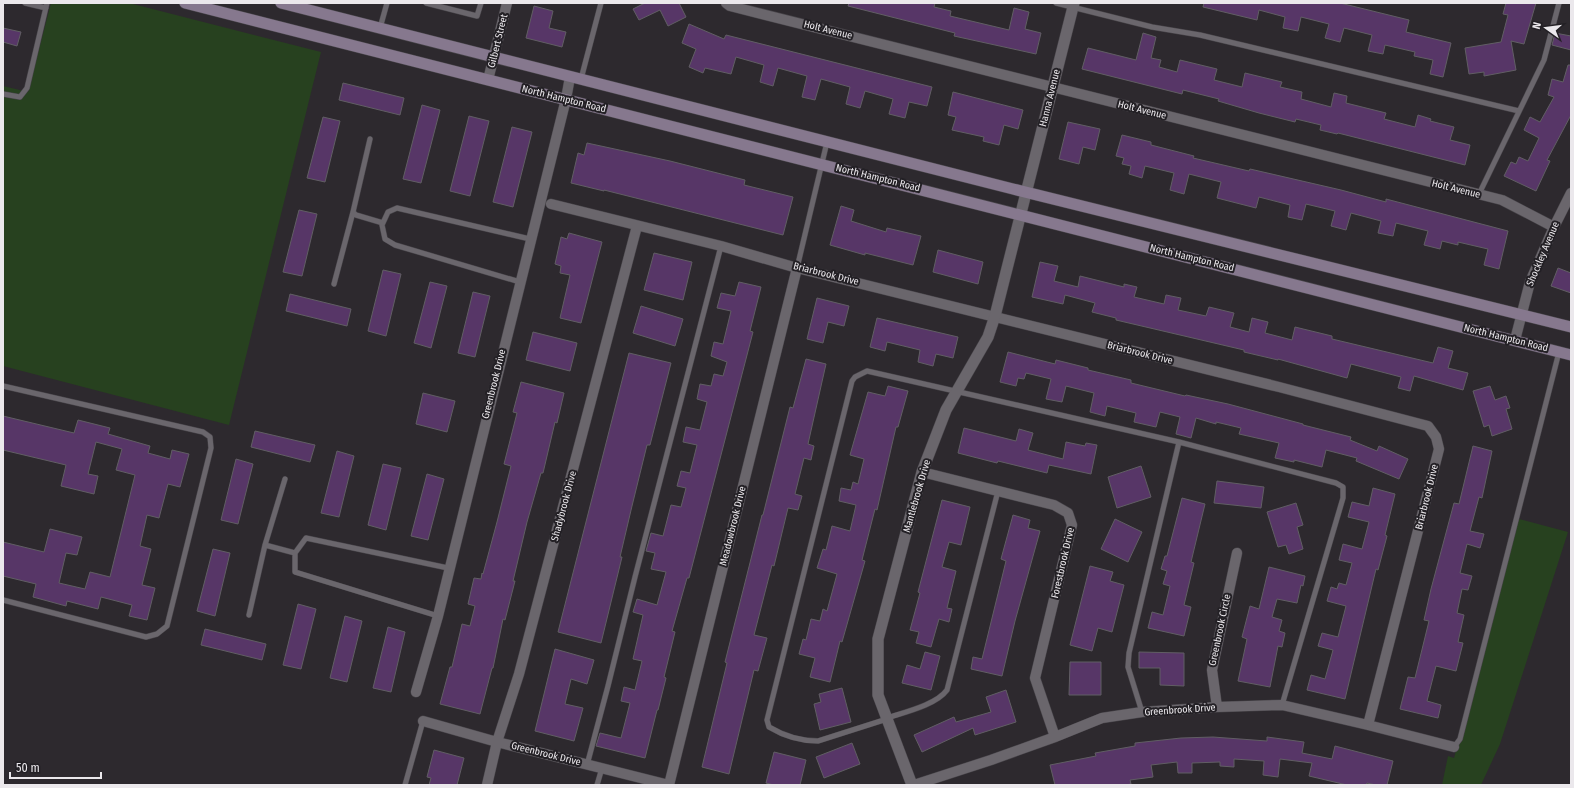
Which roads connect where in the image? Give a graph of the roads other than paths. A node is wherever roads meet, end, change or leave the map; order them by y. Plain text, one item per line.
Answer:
1 (25, 3) edge
2 (185, 3) edge
3 (281, 3) edge
4 (387, 3) edge
5 (426, 3) edge
6 (481, 3) edge
7 (507, 3) edge
8 (601, 3) edge
9 (726, 3) edge
10 (1056, 3) edge
11 (1559, 3) edge
12 (47, 5) edge
13 (1074, 5) edge
14 (380, 28) junction
15 (494, 57) junction
16 (570, 76) junction
17 (581, 79) junction
18 (488, 80) junction
19 (1053, 88) junction
20 (3, 94) edge
21 (566, 99) junction
22 (1519, 111) junction
23 (370, 139) dead end
24 (827, 142) junction
25 (822, 164) junction
26 (1026, 193) junction
27 (1571, 193) edge
28 (1479, 194) junction
29 (551, 204) dead end
30 (353, 212) junction
31 (1020, 214) junction
32 (383, 223) junction
33 (637, 226) junction
34 (1554, 227) junction
35 (530, 239) junction
36 (721, 246) junction
37 (797, 268) junction
38 (520, 282) junction
39 (334, 284) dead end
40 (1521, 315) junction
41 (995, 316) junction
42 (1571, 327) edge
43 (1515, 340) junction
44 (1559, 352) junction
45 (1571, 355) edge
46 (3, 386) edge
47 (957, 392) junction
48 (1179, 442) junction
49 (922, 472) junction
50 (285, 479) dead end
51 (998, 491) junction
52 (265, 545) junction
53 (295, 553) junction
54 (1237, 553) dead end
55 (448, 568) junction
56 (3, 600) edge
57 (249, 615) dead end
58 (438, 616) junction
59 (416, 692) dead end
60 (1282, 705) junction
61 (1217, 707) junction
62 (1142, 712) junction
63 (887, 719) junction
64 (423, 721) joint
65 (1368, 725) junction
66 (1055, 737) junction
67 (498, 742) junction
68 (1454, 747) joint
69 (587, 764) junction
70 (602, 768) junction
71 (405, 785) edge
72 (487, 785) edge
73 (597, 785) edge
74 (669, 785) edge
75 (913, 785) edge

1 - 12 lane
2 - 18 main road, North Hampton Road
3 - 14 main road
4 - 14 lane
5 - 6 lane
7 - 15 street, Gilbert Street
8 - 17 lane
9 - 19 street, Holt Avenue
10 - 13 lane
11 - 22 lane
12 - 20 lane
13 - 19 street, Hanna Avenue
13 - 22 lane
14 - 15 main road
15 - 16 main road
15 - 18 street, Gilbert Street
16 - 17 main road
16 - 21 street, Greenbrook Drive
17 - 24 main road
18 - 21 main road, North Hampton Road
19 - 26 street, Hanna Avenue
19 - 28 street, Holt Avenue
21 - 25 main road, North Hampton Road
21 - 35 street, Greenbrook Drive
22 - 28 lane
23 - 30 lane
24 - 25 lane
24 - 26 main road
25 - 31 main road, North Hampton Road
25 - 37 lane
26 - 31 street, Mantlebrook Drive
26 - 40 main road
27 - 34 street, Shockley Avenue
28 - 34 street, Holt Avenue
29 - 33 street, Briarbrook Drive
30 - 32 lane
30 - 39 lane
31 - 41 street, Mantlebrook Drive
31 - 43 main road, North Hampton Road
32 - 35 lane
32 - 38 lane
33 - 36 street, Briarbrook Drive
33 - 67 street, Shadybrook Drive
34 - 40 street, Shockley Avenue
35 - 38 street, Greenbrook Drive
36 - 37 street, Briarbrook Drive
36 - 69 lane
37 - 41 street, Briarbrook Drive
37 - 74 street, Meadowbrook Drive
38 - 55 street, Greenbrook Drive
40 - 42 main road
40 - 43 street, Shockley Avenue
41 - 47 street, Mantlebrook Drive
41 - 65 street, Briarbrook Drive
43 - 44 main road, North Hampton Road
44 - 45 main road, North Hampton Road
44 - 68 lane
46 - 56 lane
47 - 48 lane
47 - 49 street, Mantlebrook Drive
47 - 63 lane
48 - 60 lane
48 - 62 lane
49 - 51 street, Forestbrook Drive
49 - 63 street, Mantlebrook Drive
50 - 52 lane
51 - 63 lane
51 - 66 street, Forestbrook Drive
52 - 53 lane
52 - 57 lane
53 - 55 lane
53 - 58 lane
54 - 61 street, Greenbrook Circle
55 - 58 street, Greenbrook Drive
58 - 59 street, Greenbrook Drive
60 - 61 street, Greenbrook Drive
60 - 65 street, Greenbrook Drive
61 - 62 street, Greenbrook Drive
62 - 66 street, Greenbrook Drive
63 - 75 street, Mantlebrook Drive
64 - 67 street, Greenbrook Drive
64 - 71 lane
65 - 68 street, Greenbrook Drive
66 - 75 street, Greenbrook Drive
67 - 69 street, Greenbrook Drive
67 - 72 street, Shadybrook Drive
69 - 70 street, Greenbrook Drive
70 - 73 lane
70 - 74 street, Greenbrook Drive

